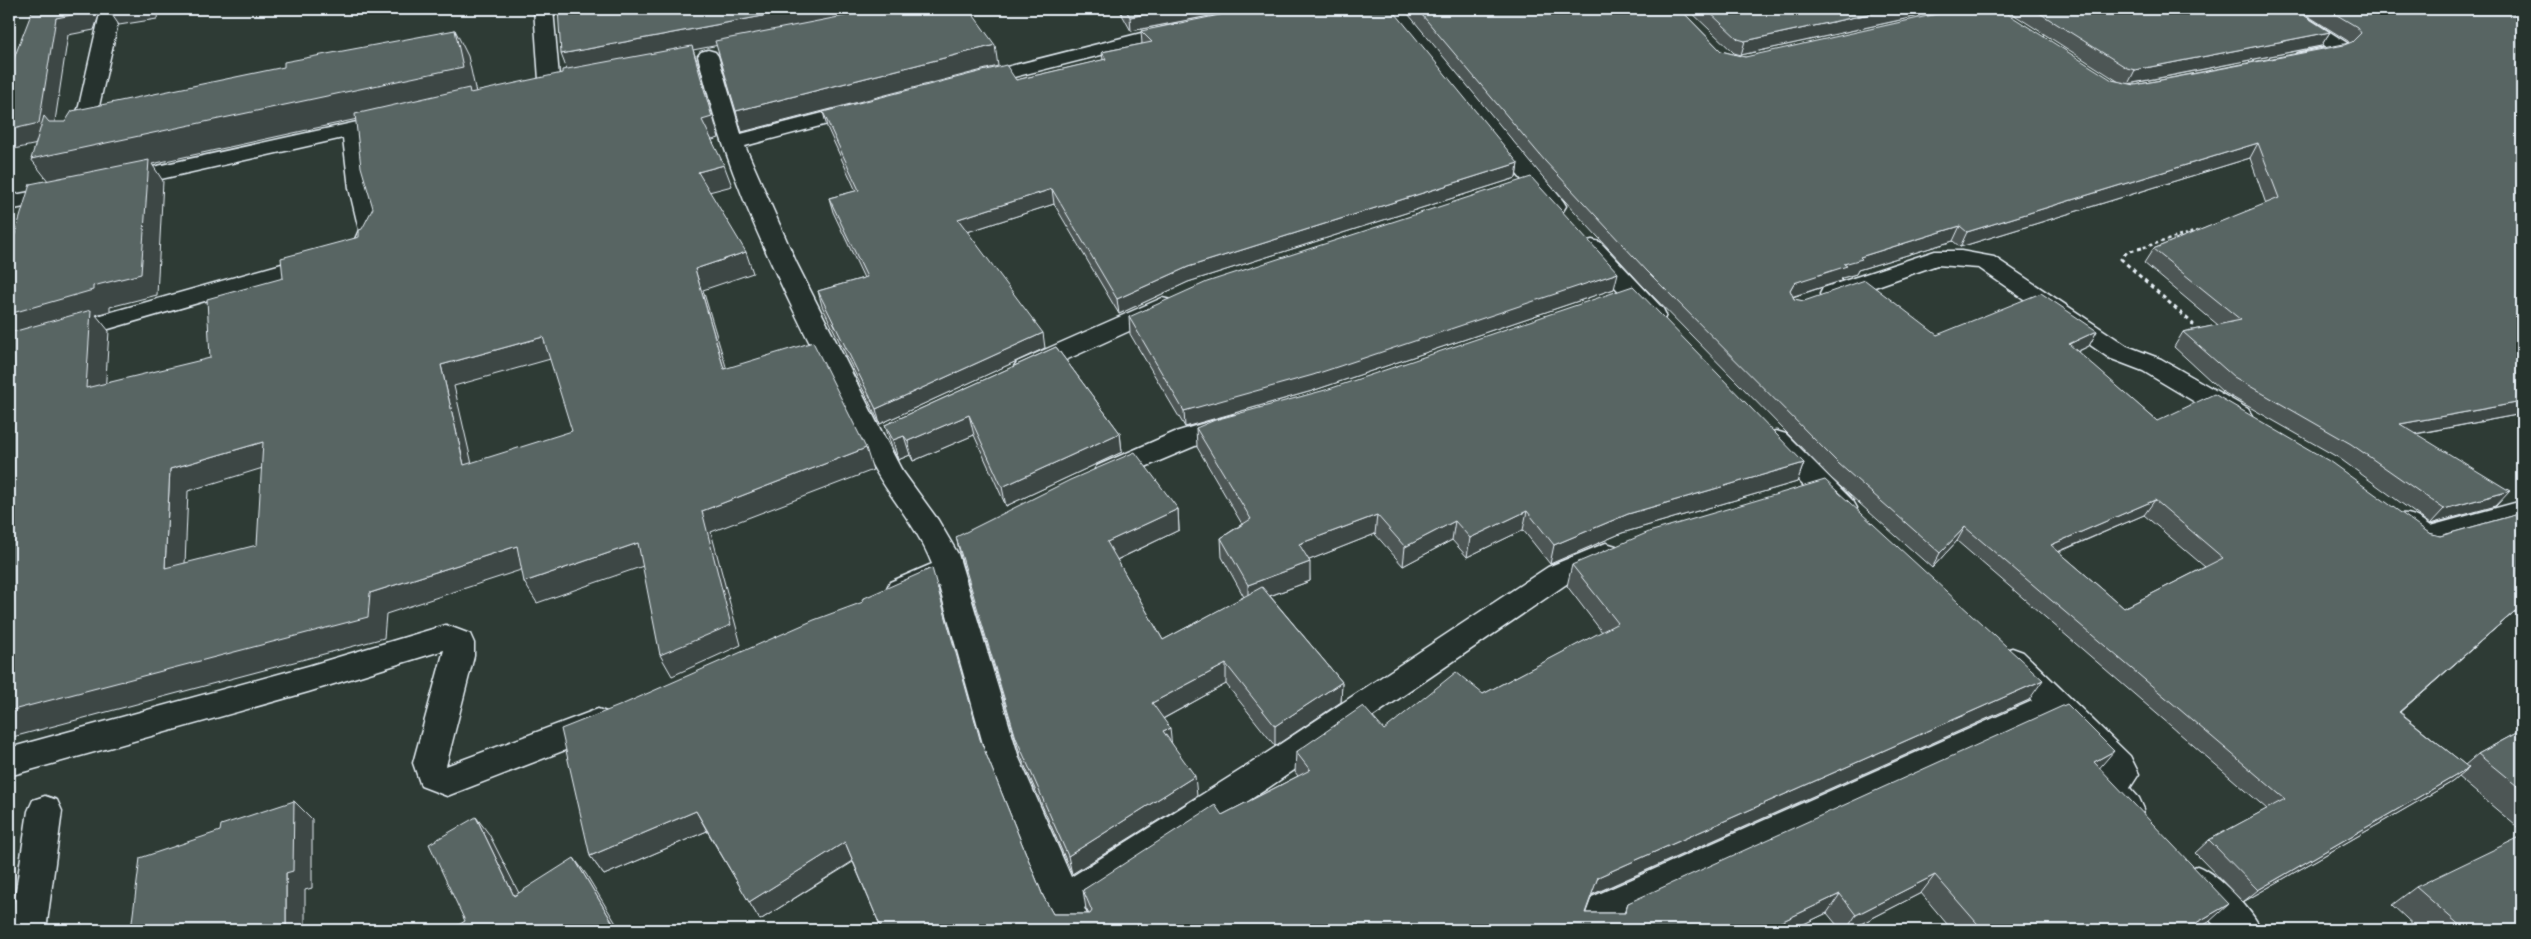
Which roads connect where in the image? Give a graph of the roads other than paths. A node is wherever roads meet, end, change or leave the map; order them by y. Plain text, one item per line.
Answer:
1 (111, 9) edge
2 (543, 9) edge
3 (1392, 9) edge
4 (2281, 9) edge
5 (1194, 26) edge
6 (709, 56) dead end
7 (2288, 60) edge
8 (596, 78) edge
9 (554, 84) junction
10 (954, 86) edge
11 (525, 91) edge
12 (877, 106) edge
13 (418, 114) edge
14 (352, 129) junction
15 (77, 142) edge
16 (733, 143) junction
17 (9, 203) edge
18 (1633, 293) junction
19 (1181, 297) edge
20 (1605, 302) edge
21 (1807, 303) edge
22 (1668, 329) edge
23 (9, 350) edge
24 (1006, 378) edge
25 (1254, 418) edge
26 (1758, 422) edge
27 (2261, 428) edge
28 (1087, 482) edge
29 (2381, 505) edge
30 (2522, 512) edge
31 (1863, 525) edge
32 (1633, 543) edge
33 (951, 555) junction
34 (876, 602) edge
35 (1997, 648) edge
36 (2056, 705) junction
37 (620, 715) edge
38 (9, 762) edge
39 (45, 811) dead end
40 (2148, 831) edge
41 (2175, 859) edge
42 (1069, 916) edge
43 (28, 930) edge
44 (1598, 930) edge
45 (2243, 930) edge

1 - 15 street
2 - 9 street
3 - 18 street
4 - 7 street
5 - 10 street
6 - 16 street
8 - 9 street
9 - 11 street
12 - 16 street
13 - 14 street
14 - 17 street
14 - 23 street
16 - 33 street
18 - 20 street
18 - 22 street
19 - 24 street
21 - 27 street
25 - 28 street
26 - 31 street
29 - 30 street
32 - 42 street
33 - 34 street
33 - 42 street
35 - 36 street
36 - 40 street
36 - 44 street
37 - 38 street
39 - 43 street
41 - 45 street

